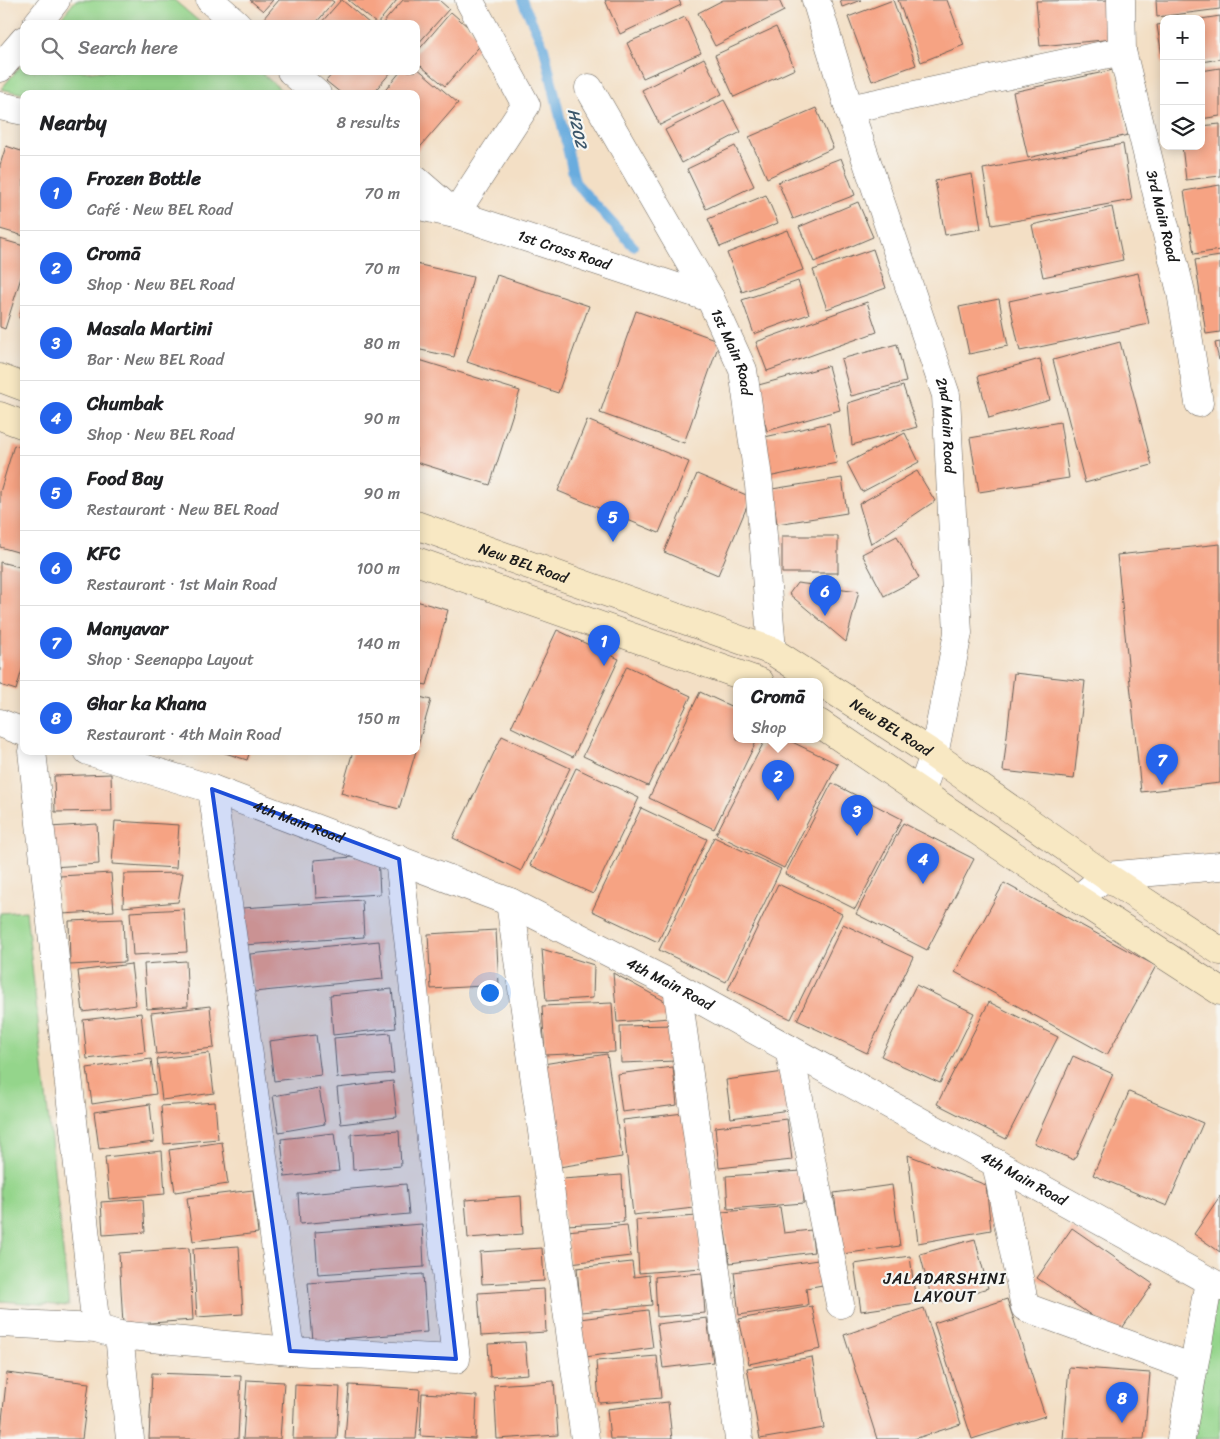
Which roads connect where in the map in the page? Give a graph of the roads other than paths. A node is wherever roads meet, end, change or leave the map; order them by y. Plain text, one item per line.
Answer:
1 (56, 0) edge
2 (210, 0) edge
3 (469, 0) edge
4 (816, 0) edge
5 (1121, 0) edge
6 (40, 20) edge
7 (232, 20) edge
8 (20, 45) edge
9 (1122, 51) junction
10 (0, 68) edge
11 (296, 75) edge
12 (589, 88) dead end
13 (313, 90) edge
14 (0, 106) edge
15 (849, 109) junction
16 (20, 110) edge
17 (420, 183) edge
18 (420, 206) edge
19 (455, 214) junction
20 (710, 298) junction
21 (0, 378) edge
22 (20, 385) edge
23 (1199, 403) dead end
24 (0, 416) edge
25 (20, 423) edge
26 (420, 526) edge
27 (420, 562) edge
28 (772, 651) junction
29 (749, 678) edge
30 (814, 678) edge
31 (823, 684) edge
32 (0, 723) edge
33 (823, 726) edge
34 (20, 730) edge
35 (33, 755) edge
36 (101, 755) edge
37 (934, 755) junction
38 (212, 789) junction
39 (921, 792) junction
40 (399, 859) junction
41 (1220, 866) edge
42 (1106, 876) junction
43 (1078, 899) junction
44 (510, 902) junction
45 (1220, 950) edge
46 (677, 987) junction
47 (1220, 991) edge
48 (789, 1049) junction
49 (996, 1163) junction
50 (1214, 1284) edge
51 (840, 1304) dead end
52 (0, 1323) edge
53 (108, 1332) junction
54 (290, 1351) junction
55 (1193, 1368) junction
56 (130, 1439) edge
57 (585, 1439) edge
58 (739, 1439) edge
59 (1181, 1439) edge

1 - 6 street
2 - 7 street
3 - 19 street
4 - 15 street, 2nd Main Road
5 - 9 street, 3rd Main Road
8 - 10 street
9 - 15 street
9 - 23 street, 3rd Main Road
11 - 13 street
12 - 20 street, 1st Main Road
14 - 16 street
15 - 37 street, 2nd Main Road
17 - 19 street
18 - 19 street, 1st Cross Road
19 - 20 street, 1st Cross Road
20 - 28 street, 1st Main Road
21 - 22 main road
24 - 25 main road
26 - 28 main road, New BEL Road
27 - 29 main road
28 - 30 main road, New BEL Road
31 - 37 main road, New BEL Road
32 - 34 street
33 - 39 main road
35 - 53 street
36 - 38 street, 4th Main Road
37 - 39 street, 2nd Main Road
37 - 42 main road, New BEL Road
38 - 40 street, 4th Main Road
38 - 54 street
39 - 43 main road
40 - 44 street, 4th Main Road
40 - 54 street
41 - 42 street
42 - 43 street
42 - 45 main road, New BEL Road
43 - 47 main road
44 - 46 street, 4th Main Road
44 - 57 street
46 - 48 street, 4th Main Road
46 - 58 street
48 - 49 street, 4th Main Road
48 - 51 street
49 - 50 street, 4th Main Road
49 - 55 street
50 - 55 street
52 - 53 street
53 - 54 street
53 - 56 street
55 - 59 street

